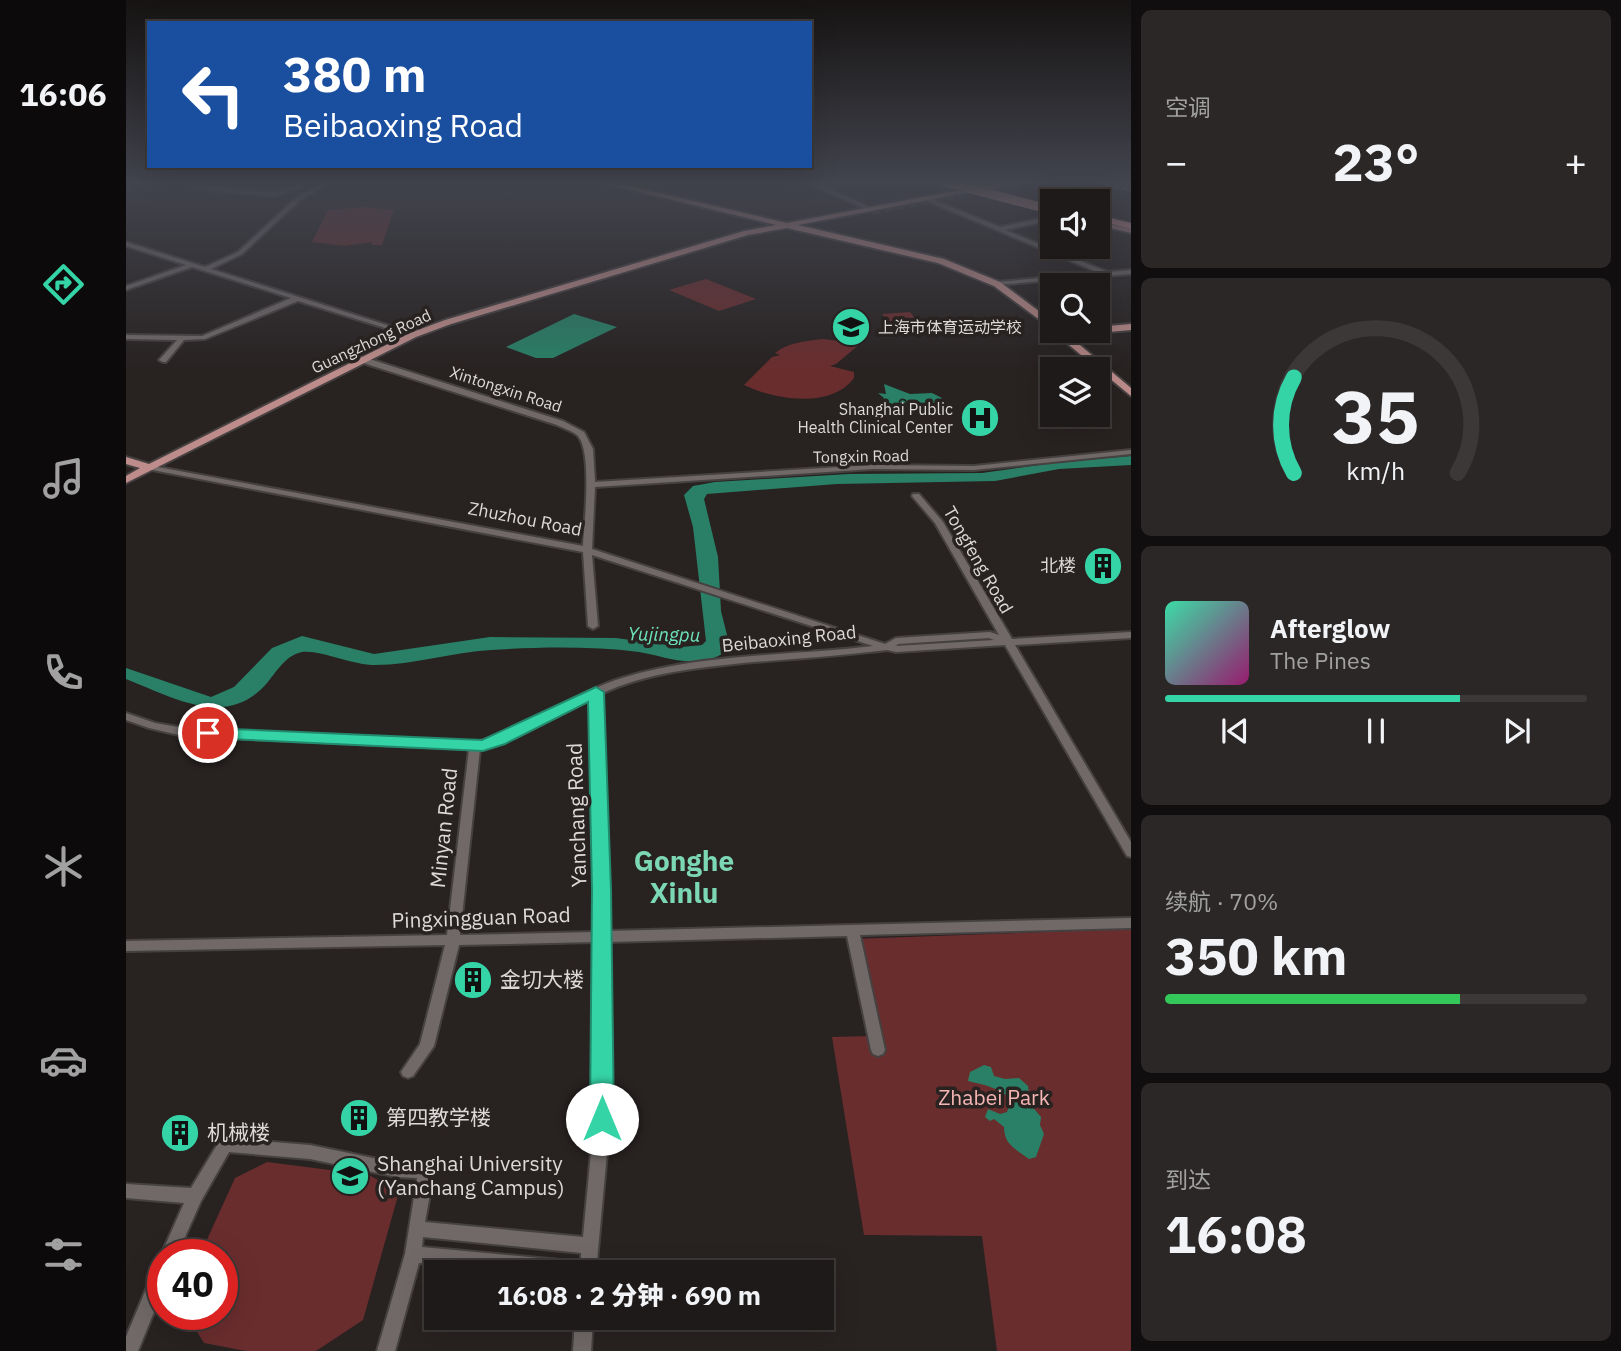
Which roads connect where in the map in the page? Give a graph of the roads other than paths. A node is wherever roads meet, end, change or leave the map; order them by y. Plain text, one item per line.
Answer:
1 (129, 245) edge
2 (249, 245) edge
3 (705, 245) edge
4 (873, 245) edge
5 (1038, 245) edge
6 (192, 265) junction
7 (205, 269) junction
8 (1131, 272) edge
9 (1105, 273) edge
10 (1110, 274) edge
11 (1040, 280) edge
12 (997, 284) junction
13 (126, 288) edge
14 (298, 298) junction
15 (1040, 318) edge
16 (1131, 327) edge
17 (1110, 329) edge
18 (408, 333) junction
19 (126, 337) edge
20 (182, 338) junction
21 (1073, 343) edge
22 (359, 359) junction
23 (163, 360) dead end
24 (1131, 393) edge
25 (1131, 452) edge
26 (129, 464) edge
27 (147, 467) junction
28 (126, 480) edge
29 (591, 485) junction
30 (916, 496) dead end
31 (587, 550) junction
32 (593, 626) dead end
33 (1131, 635) edge
34 (1010, 642) junction
35 (887, 647) junction
36 (596, 692) junction
37 (126, 716) edge
38 (475, 746) junction
39 (1131, 853) edge
40 (1131, 923) edge
41 (852, 930) junction
42 (602, 935) junction
43 (453, 941) junction
44 (126, 946) edge
45 (878, 1050) dead end
46 (408, 1072) dead end
47 (126, 1191) edge
48 (195, 1196) junction
49 (416, 1229) junction
50 (176, 1239) edge
51 (590, 1246) junction
52 (413, 1254) junction
53 (471, 1260) edge
54 (589, 1260) edge
55 (147, 1305) edge
56 (583, 1330) edge
57 (127, 1351) edge
58 (386, 1351) edge
59 (582, 1351) edge

1 - 6 street
2 - 7 street
3 - 18 main road, Guangzhong Road
4 - 12 main road
5 - 9 street
6 - 7 street
6 - 13 street
7 - 14 street
8 - 10 street
11 - 12 street
12 - 15 main road
14 - 18 street
14 - 20 street
16 - 17 main road
18 - 22 main road, Guangzhong Road
19 - 20 street
20 - 23 street
21 - 24 main road
22 - 26 main road, Guangzhong Road
22 - 27 main road, Guangzhong Road
22 - 29 street, Xintongxin Road
25 - 29 street, Tongxin Road
26 - 27 main road
27 - 28 main road, Guangzhong Road
27 - 31 street, Zhuzhou Road
29 - 31 street, Xintongxin Road
30 - 34 street, Tongfeng Road
31 - 32 street, Xintongxin Road
31 - 35 street, Zhuzhou Road
33 - 34 street, Beibaoxing Road
34 - 35 street, Beibaoxing Road
34 - 39 street, Tongfeng Road
35 - 36 street, Beibaoxing Road
36 - 38 street, Beibaoxing Road
36 - 42 street, Yanchang Road
37 - 38 street, Beibaoxing Road
38 - 43 street, Minyan Road
40 - 41 street, Pingxingguan Road
41 - 42 street, Pingxingguan Road
41 - 45 street
42 - 43 street, Pingxingguan Road
42 - 51 street, Yanchang Road
43 - 44 street, Pingxingguan Road
43 - 46 street, Minyan Road
47 - 48 street
48 - 49 street
48 - 50 street
49 - 51 street
49 - 52 street
51 - 54 street, Yanchang Road
52 - 53 street
52 - 58 street
55 - 57 street
56 - 59 street

